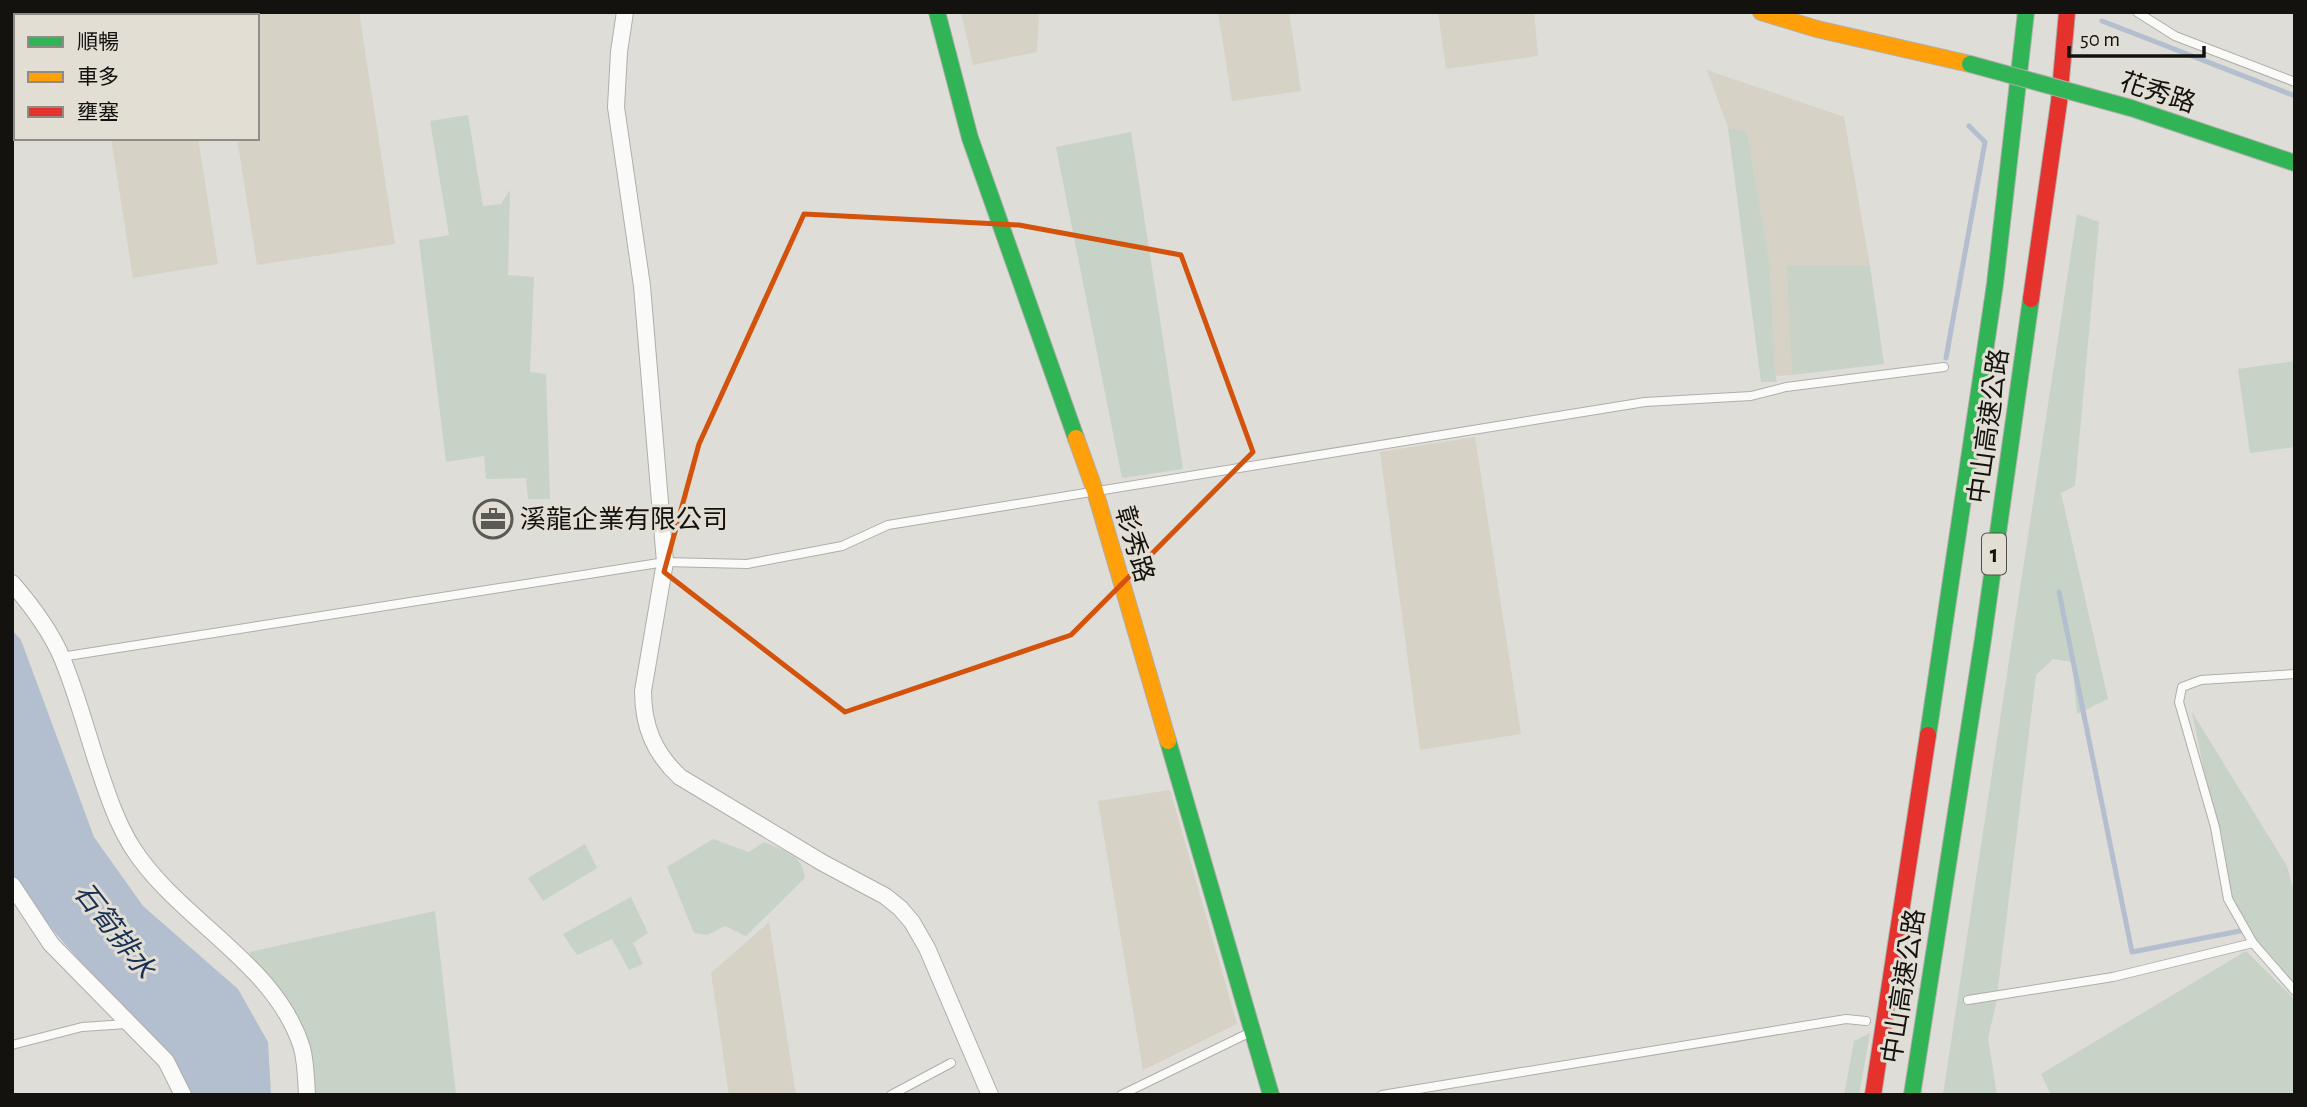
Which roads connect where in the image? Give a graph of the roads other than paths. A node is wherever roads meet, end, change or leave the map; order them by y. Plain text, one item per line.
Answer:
1 (625, 12) edge
2 (937, 12) edge
3 (1761, 12) edge
4 (2026, 12) edge
5 (2067, 12) edge
6 (2137, 12) edge
7 (2295, 82) edge
8 (2295, 163) edge
9 (1944, 367) dead end
10 (1095, 491) junction
11 (664, 562) junction
12 (12, 583) edge
13 (61, 657) junction
14 (2295, 674) edge
15 (12, 886) edge
16 (2253, 943) junction
17 (2295, 990) edge
18 (1968, 1000) dead end
19 (1866, 1021) dead end
20 (127, 1024) junction
21 (1252, 1032) junction
22 (12, 1045) edge
23 (951, 1063) dead end
24 (183, 1095) edge
25 (307, 1095) edge
26 (891, 1095) edge
27 (990, 1095) edge
28 (1121, 1095) edge
29 (1271, 1095) edge
30 (1382, 1095) edge
31 (1873, 1095) edge
32 (1912, 1095) edge

1 - 11 street
2 - 10 main road, 彰秀路
3 - 8 main road, 花秀路, bridge
4 - 31 main road, 中山高速公路 / 1
5 - 32 main road, 中山高速公路 / 1
6 - 7 lane
9 - 10 lane
10 - 11 lane
10 - 21 main road, 彰秀路
11 - 13 lane
11 - 27 street
12 - 13 street
13 - 25 street
14 - 16 lane
15 - 20 street
16 - 17 lane
16 - 18 lane
19 - 30 lane
20 - 22 lane
20 - 24 street
21 - 28 lane
21 - 29 main road, 彰秀路
23 - 26 lane

